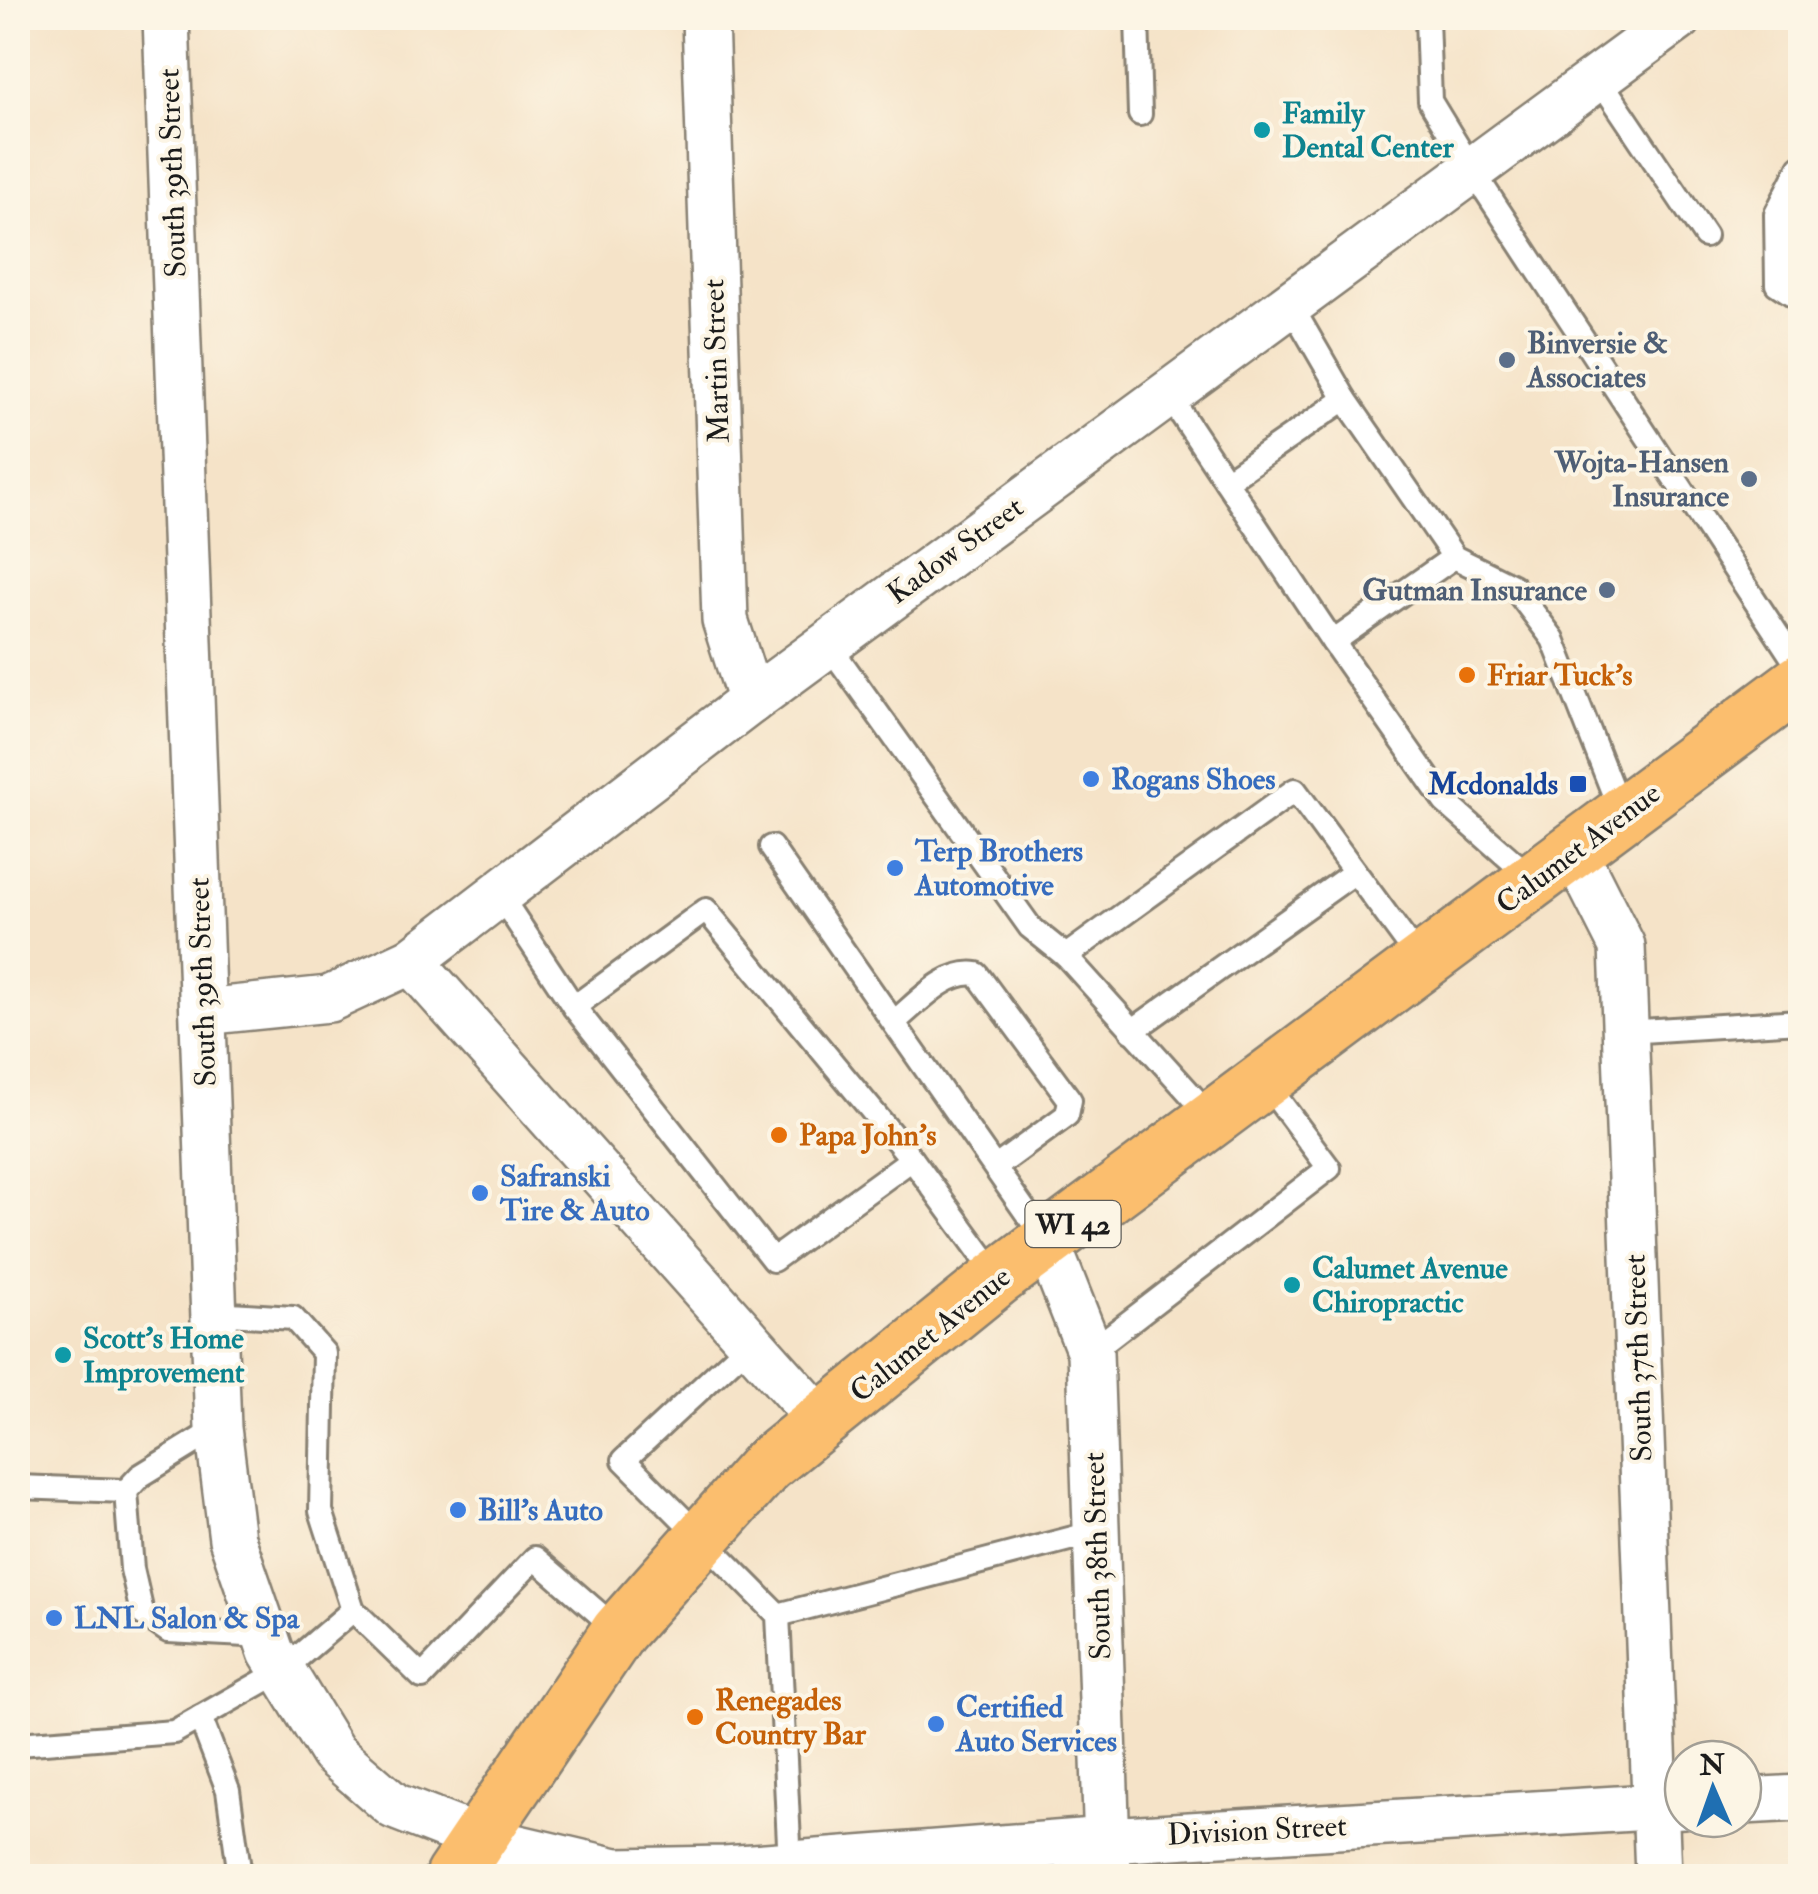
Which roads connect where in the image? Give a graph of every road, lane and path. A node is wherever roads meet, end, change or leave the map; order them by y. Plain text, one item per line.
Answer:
1 (166, 18) edge
2 (705, 18) edge
3 (1137, 18) edge
4 (1427, 18) edge
5 (1670, 20) edge
6 (1598, 78) junction
7 (1140, 114) dead end
8 (1800, 167) edge
9 (1472, 170) junction
10 (1800, 183) edge
11 (1704, 236) dead end
12 (1800, 284) edge
13 (1800, 299) edge
14 (1290, 304) junction
15 (1168, 394) junction
16 (1345, 399) junction
17 (1226, 481) junction
18 (1454, 557) junction
19 (1333, 642) junction
20 (828, 644) junction
21 (1800, 669) edge
22 (1800, 682) edge
23 (751, 700) junction
24 (1622, 816) junction
25 (771, 846) dead end
26 (1554, 866) junction
27 (1355, 872) junction
28 (499, 894) junction
29 (1066, 956) junction
30 (410, 962) junction
31 (1422, 963) junction
32 (574, 1006) junction
33 (203, 1012) junction
34 (1800, 1021) edge
35 (894, 1022) junction
36 (1132, 1031) junction
37 (1625, 1032) junction
38 (1265, 1082) junction
39 (1214, 1120) junction
40 (912, 1158) junction
41 (996, 1167) junction
42 (1047, 1243) junction
43 (998, 1278) junction
44 (214, 1313) junction
45 (751, 1342) junction
46 (1090, 1352) junction
47 (821, 1421) junction
48 (218, 1428) junction
49 (18, 1487) edge
50 (126, 1491) junction
51 (1096, 1532) junction
52 (698, 1538) junction
53 (353, 1610) junction
54 (778, 1615) junction
55 (619, 1631) junction
56 (274, 1653) junction
57 (200, 1717) junction
58 (1665, 1739) edge
59 (18, 1744) edge
60 (1800, 1798) edge
61 (1763, 1800) edge
62 (1663, 1807) edge
63 (1664, 1839) edge
64 (465, 1857) edge
65 (1108, 1858) edge
66 (790, 1864) junction
67 (593, 1872) edge
68 (240, 1876) edge
69 (1658, 1876) edge

1 - 33 street, South 39th Street
2 - 23 street, Martin Street
3 - 7 lane
4 - 9 lane
5 - 6 street, Kadow Street
6 - 9 street, Kadow Street
6 - 11 lane
8 - 13 lane
9 - 14 street, Kadow Street
9 - 21 lane
10 - 12 lane
14 - 15 street, Kadow Street
14 - 16 lane
15 - 17 lane
15 - 20 street, Kadow Street
16 - 17 lane
16 - 18 lane
17 - 19 lane
18 - 19 lane
18 - 24 lane
19 - 26 lane
20 - 23 street, Kadow Street
20 - 29 lane
22 - 24 main road, Calumet Avenue / WI 42
23 - 28 street, Kadow Street
24 - 26 main road, Calumet Avenue / WI 42
25 - 35 lane
26 - 31 main road, Calumet Avenue / WI 42
26 - 37 street, South 37th Street
27 - 29 lane
27 - 31 lane
27 - 36 lane
28 - 30 street, Kadow Street
28 - 32 lane
29 - 36 lane
30 - 33 street, Kadow Street
30 - 45 street
31 - 38 main road, Calumet Avenue / WI 42
32 - 40 lane
32 - 40 lane
33 - 44 street, South 39th Street
34 - 37 lane
35 - 41 lane
35 - 41 lane
36 - 39 lane
37 - 58 street, South 37th Street
38 - 39 main road, Calumet Avenue / WI 42
38 - 46 lane
39 - 42 main road, Calumet Avenue / WI 42
40 - 43 lane
41 - 42 lane
42 - 43 main road, Calumet Avenue / WI 42
42 - 46 street, South 38th Street
43 - 47 main road, Calumet Avenue / WI 42
44 - 48 street, South 39th Street
44 - 53 lane
45 - 47 street
45 - 52 lane
46 - 51 street, South 38th Street
47 - 52 main road, Calumet Avenue / WI 42
48 - 50 lane
48 - 56 street, South 39th Street
49 - 50 lane
50 - 56 lane
51 - 54 lane
51 - 65 street, South 38th Street
52 - 54 lane
52 - 55 main road, Calumet Avenue / WI 42
53 - 55 lane
53 - 56 lane
54 - 66 lane
55 - 64 main road, Calumet Avenue / WI 42
56 - 57 lane
56 - 64 street, South 39th Street
57 - 59 lane
57 - 68 lane
60 - 61 street
62 - 65 street, Division Street
63 - 69 street, South 37th Street
64 - 67 street, Division Street
65 - 66 street, Division Street
66 - 67 street, Division Street

